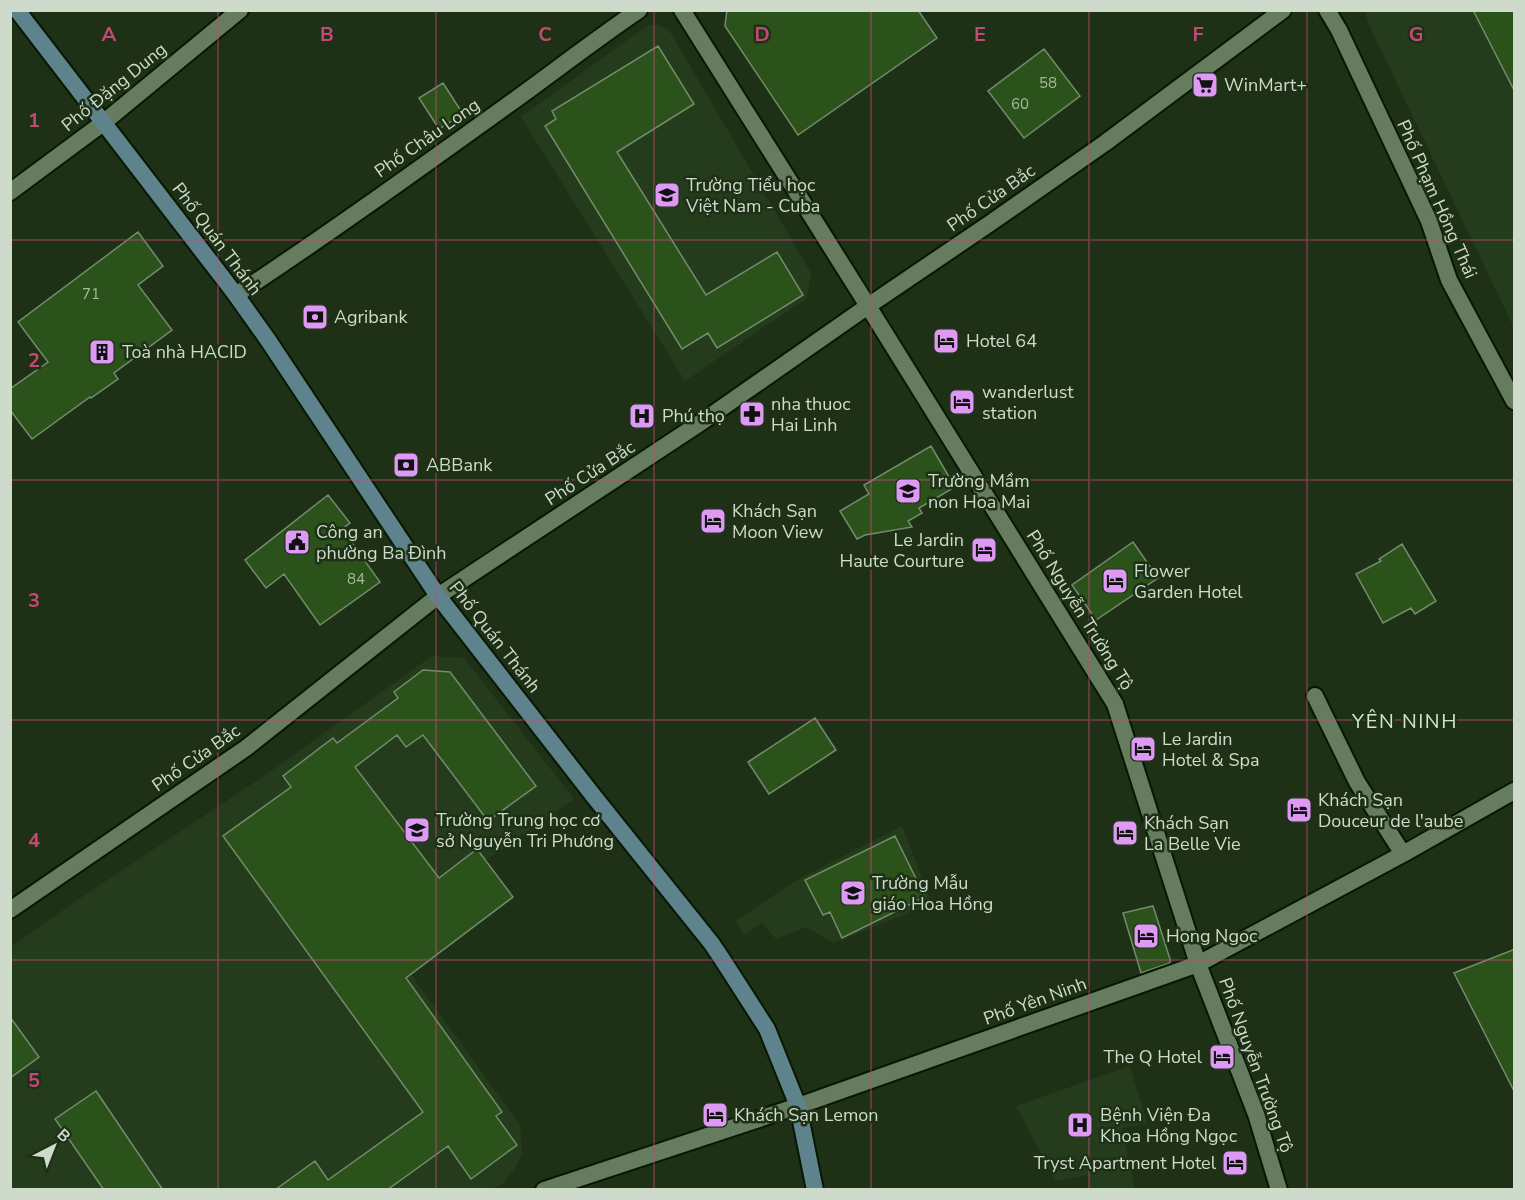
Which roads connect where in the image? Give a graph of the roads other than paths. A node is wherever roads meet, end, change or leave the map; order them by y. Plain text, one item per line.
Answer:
1 (17, 10) edge
2 (240, 10) edge
3 (639, 10) edge
4 (682, 10) edge
5 (1283, 10) edge
6 (1327, 10) edge
7 (103, 123) junction
8 (10, 192) edge
9 (236, 295) junction
10 (868, 306) junction
11 (1515, 401) edge
12 (438, 596) junction
13 (1315, 696) dead end
14 (1515, 791) edge
15 (1403, 854) junction
16 (10, 910) edge
17 (1198, 964) junction
18 (798, 1106) junction
19 (544, 1190) edge
20 (815, 1190) edge
21 (1279, 1190) edge

1 - 7 main road, Phố Quán Thánh
2 - 7 street, Phố Đặng Dung
3 - 9 street, Phố Châu Long
4 - 10 street, Phố Nguyễn Trường Tộ
5 - 10 street, Phố Cửa Bắc
6 - 11 street, Phố Phạm Hồng Thái
7 - 8 street, Phố Đặng Dung
7 - 9 main road, Phố Quán Thánh
9 - 12 main road, Phố Quán Thánh
10 - 12 street, Phố Cửa Bắc
10 - 17 street, Phố Nguyễn Trường Tộ
12 - 16 street, Phố Cửa Bắc
12 - 18 main road, Phố Quán Thánh
13 - 15 street
14 - 15 street, Phố Yên Ninh
15 - 17 street, Phố Yên Ninh
17 - 18 street, Phố Yên Ninh
17 - 21 street, Phố Nguyễn Trường Tộ
18 - 19 street, Phố Yên Ninh
18 - 20 main road, Phố Quán Thánh

